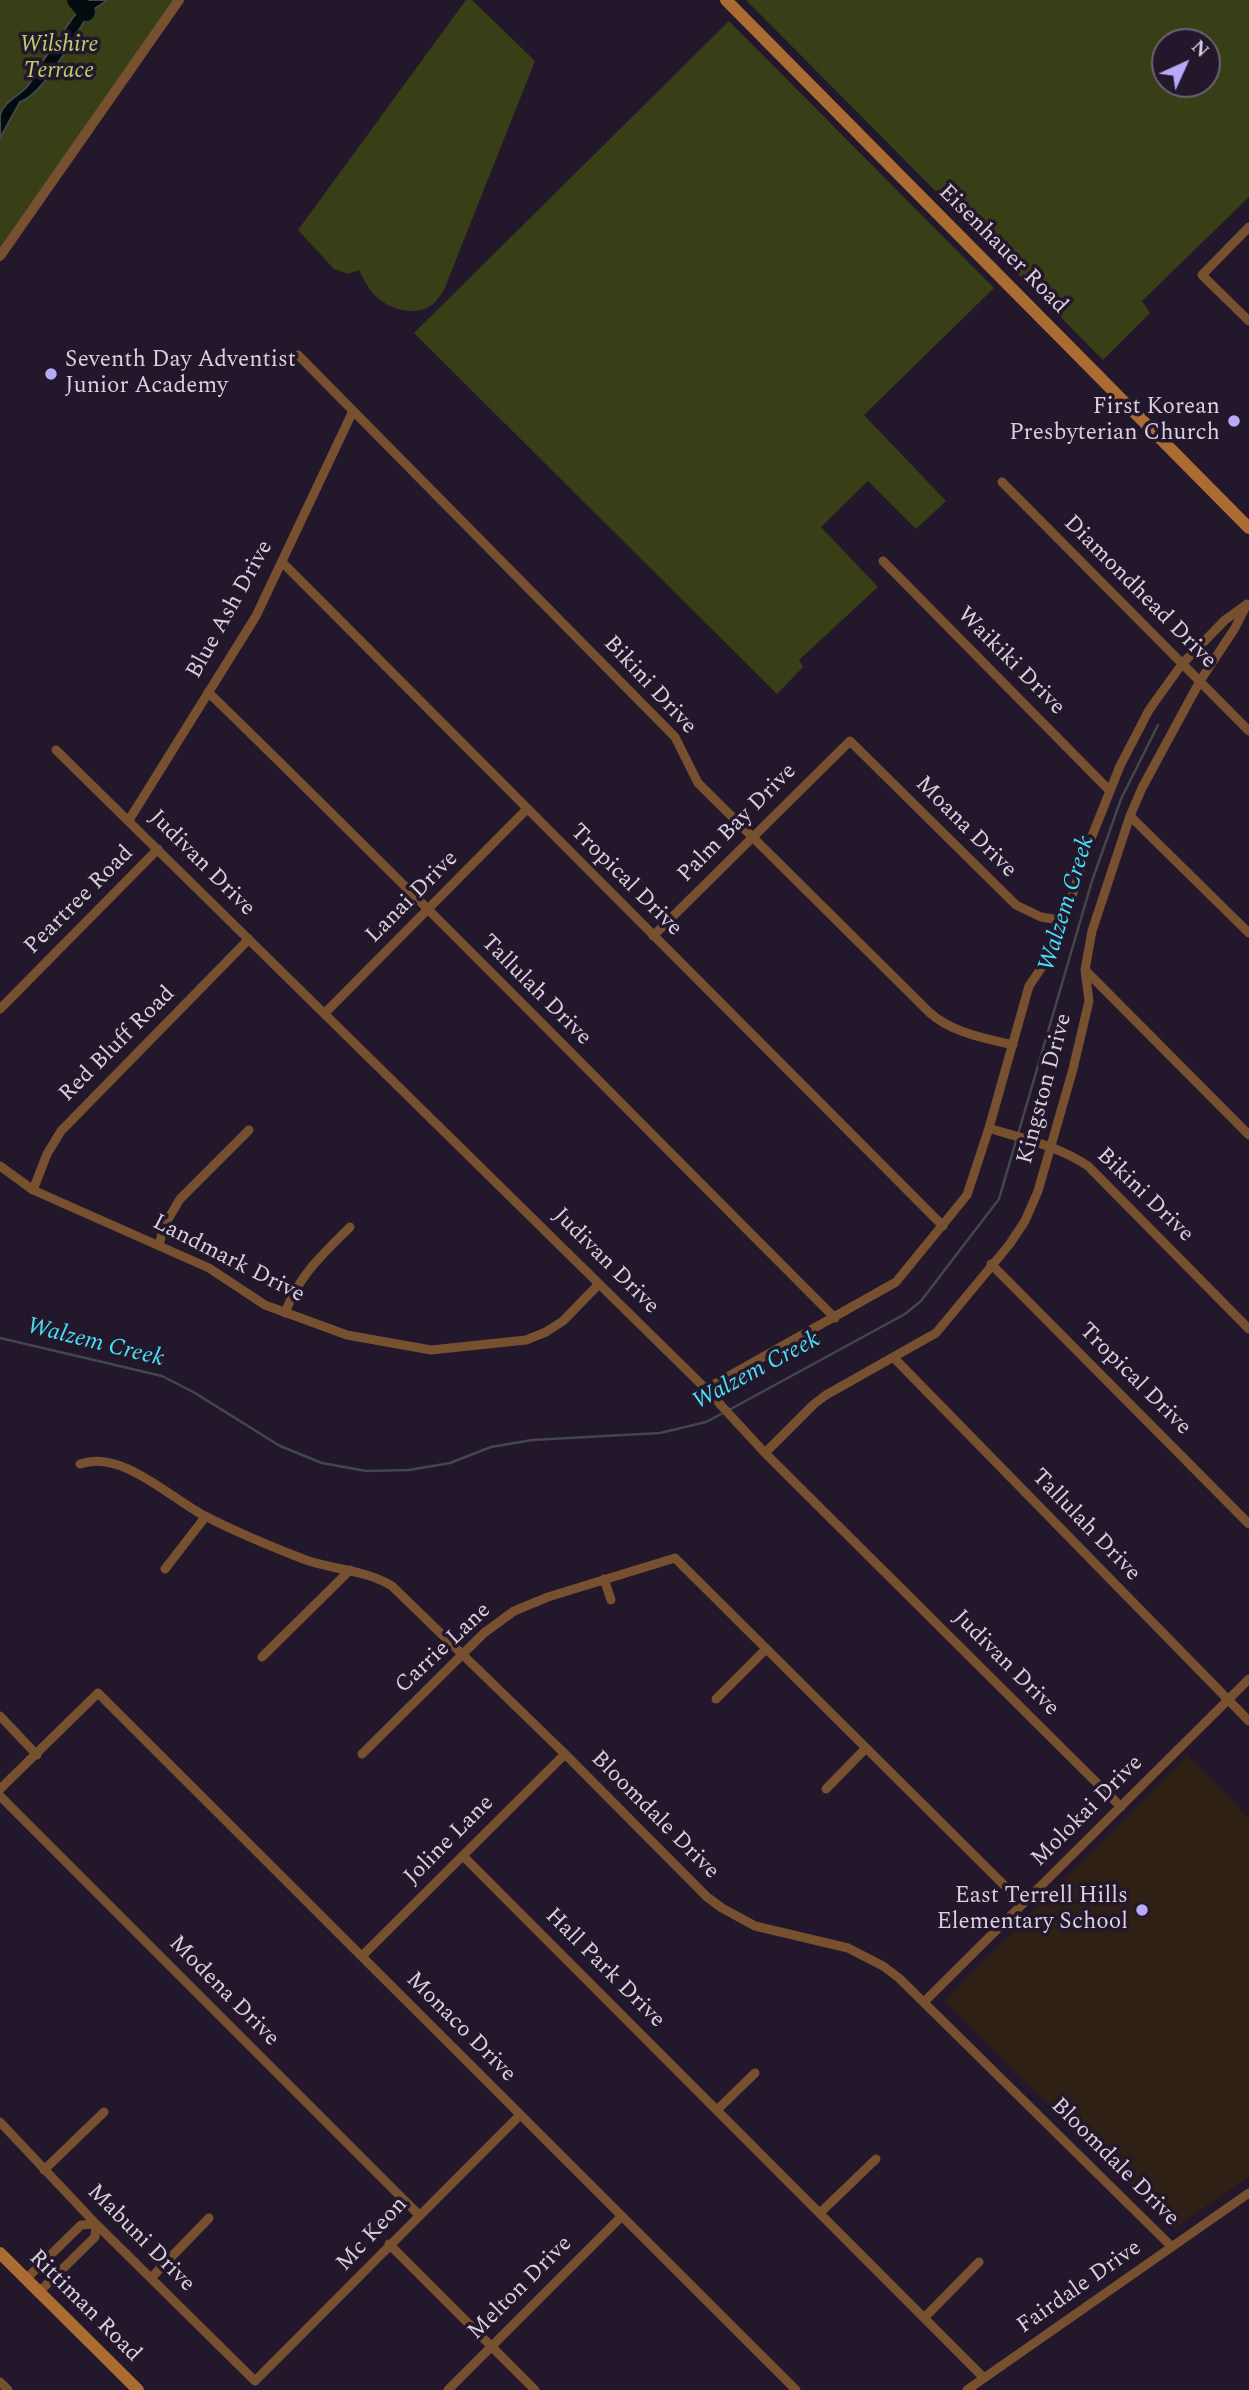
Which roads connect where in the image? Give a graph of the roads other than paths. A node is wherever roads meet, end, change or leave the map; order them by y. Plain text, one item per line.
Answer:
1 (179, 0) edge
2 (726, 0) edge
3 (1249, 228) edge
4 (0, 256) edge
5 (1249, 321) edge
6 (298, 355) dead end
7 (353, 411) junction
8 (1002, 482) dead end
9 (1249, 528) edge
10 (282, 562) junction
11 (883, 562) dead end
12 (1248, 603) edge
13 (1182, 664) junction
14 (1200, 681) junction
15 (208, 692) junction
16 (1249, 731) edge
17 (850, 741) joint
18 (56, 750) dead end
19 (1109, 790) junction
20 (527, 810) junction
21 (1130, 816) junction
22 (129, 820) junction
23 (752, 837) junction
24 (158, 849) junction
25 (427, 911) junction
26 (1065, 921) junction
27 (1249, 933) edge
28 (653, 936) junction
29 (249, 939) junction
30 (1086, 970) junction
31 (0, 1009) edge
32 (325, 1013) junction
33 (1013, 1045) junction
34 (989, 1128) junction
35 (249, 1130) dead end
36 (1249, 1135) edge
37 (1051, 1146) junction
38 (0, 1166) edge
39 (33, 1191) junction
40 (943, 1226) junction
41 (350, 1227) dead end
42 (159, 1245) junction
43 (991, 1264) junction
44 (600, 1284) junction
45 (285, 1313) junction
46 (835, 1318) junction
47 (1249, 1329) edge
48 (894, 1358) junction
49 (706, 1389) junction
50 (765, 1453) junction
51 (80, 1464) dead end
52 (206, 1516) junction
53 (1249, 1524) edge
54 (165, 1569) dead end
55 (350, 1570) junction
56 (604, 1579) junction
57 (611, 1600) dead end
58 (766, 1649) junction
59 (463, 1654) junction
60 (262, 1657) dead end
61 (1249, 1679) edge
62 (716, 1699) dead end
63 (1228, 1700) junction
64 (0, 1716) edge
65 (1249, 1721) edge
66 (866, 1748) junction
67 (362, 1754) dead end
68 (565, 1754) junction
69 (37, 1755) junction
70 (0, 1789) edge
71 (826, 1789) dead end
72 (0, 1796) edge
73 (1121, 1807) junction
74 (463, 1856) junction
75 (1023, 1904) junction
76 (362, 1956) junction
77 (925, 2002) junction
78 (755, 2073) dead end
79 (717, 2110) junction
80 (104, 2112) dead end
81 (520, 2115) junction
82 (0, 2122) edge
83 (876, 2159) dead end
84 (44, 2170) junction
85 (1249, 2193) edge
86 (820, 2213) junction
87 (418, 2214) junction
88 (622, 2216) junction
89 (209, 2218) dead end
90 (96, 2224) junction
91 (389, 2244) junction
92 (1172, 2247) junction
93 (0, 2253) edge
94 (979, 2262) dead end
95 (152, 2277) junction
96 (26, 2279) junction
97 (40, 2292) junction
98 (924, 2318) junction
99 (491, 2346) junction
100 (984, 2378) junction
101 (255, 2381) joint
102 (0, 2382) edge
103 (8, 2390) edge
104 (138, 2390) edge
105 (448, 2390) edge
106 (536, 2390) edge
107 (796, 2390) edge
108 (967, 2390) edge

1 - 4 street
2 - 9 main road, Eisenhauer Road
3 - 5 street
6 - 7 street, Bikini Drive
7 - 10 street, Blue Ash Drive
7 - 23 street, Bikini Drive
8 - 13 street, Diamondhead Drive
10 - 15 street, Blue Ash Drive
10 - 20 street, Tropical Drive
11 - 19 street, Waikiki Drive
12 - 13 street, Kingston Drive
12 - 14 street, Kingston Drive
13 - 14 street, Diamondhead Drive
13 - 19 street, Kingston Drive
14 - 16 street, Diamondhead Drive
14 - 21 street, Kingston Drive
15 - 22 street, Blue Ash Drive
15 - 25 street, Tallulah Drive
17 - 23 street, Palm Bay Drive
17 - 26 street, Moana Drive
18 - 22 street, Judivan Drive
19 - 26 street, Kingston Drive
20 - 25 street, Lanai Drive
20 - 28 street, Tropical Drive
21 - 27 street
21 - 30 street, Kingston Drive
22 - 24 street, Judivan Drive
23 - 28 street, Palm Bay Drive
23 - 33 street, Bikini Drive
24 - 29 street, Judivan Drive
24 - 31 street, Peartree Road
25 - 32 street, Lanai Drive
25 - 46 street, Tallulah Drive
26 - 33 street, Kingston Drive
28 - 40 street, Tropical Drive
29 - 32 street, Judivan Drive
29 - 39 street, Red Bluff Road
30 - 36 street
30 - 37 street, Kingston Drive
32 - 44 street, Judivan Drive
33 - 34 street, Kingston Drive
34 - 37 street, Bikini Drive
34 - 40 street, Kingston Drive
35 - 42 street
37 - 43 street, Kingston Drive
37 - 47 street, Bikini Drive
38 - 39 street, Landmark Drive
39 - 42 street, Landmark Drive
40 - 46 street, Kingston Drive
41 - 45 street
42 - 45 street, Landmark Drive
43 - 48 street, Kingston Drive
43 - 53 street, Tropical Drive
44 - 45 street, Landmark Drive
44 - 49 street, Judivan Drive
46 - 49 street, Kingston Drive
48 - 50 street, Kingston Drive
48 - 63 street, Tallulah Drive
49 - 50 street, Judivan Drive
50 - 73 street, Judivan Drive
51 - 52 street, Bloomdale Drive
52 - 54 street
52 - 55 street, Bloomdale Drive
55 - 59 street, Bloomdale Drive
55 - 60 street
56 - 57 street
56 - 58 street, Carrie Lane
56 - 59 street, Carrie Lane
58 - 62 street
58 - 66 street
59 - 67 street, Carrie Lane
59 - 68 street, Bloomdale Drive
61 - 63 street, Molokai Drive
63 - 65 street, Tallulah Drive
63 - 73 street, Molokai Drive
64 - 69 street
66 - 71 street
66 - 75 street
68 - 74 street, Joline Lane
68 - 77 street, Bloomdale Drive
69 - 70 street
69 - 76 street, Monaco Drive
72 - 87 street, Modena Drive
73 - 75 street, Molokai Drive
74 - 76 street, Joline Lane
74 - 79 street, Hall Park Drive
75 - 77 street, Molokai Drive
76 - 81 street, Monaco Drive
77 - 92 street, Bloomdale Drive
78 - 79 street
79 - 86 street, Hall Park Drive
80 - 84 street
81 - 87 street, Mc Keon
81 - 88 street, Monaco Drive
82 - 84 street, Mabuni Drive
83 - 86 street
84 - 90 street, Mabuni Drive
85 - 92 street, Fairdale Drive
86 - 98 street, Hall Park Drive
87 - 91 street, Mc Keon
88 - 99 street, Melton Drive
88 - 107 street, Monaco Drive
89 - 95 street
90 - 95 street, Mabuni Drive
90 - 96 street
90 - 97 street
91 - 99 street
91 - 101 street, Mc Keon
92 - 100 street, Fairdale Drive
93 - 96 main road, Rittiman Road
94 - 98 street
95 - 101 street, Mabuni Drive
96 - 97 main road, Rittiman Road
97 - 104 main road, Rittiman Road
98 - 100 street, Hall Park Drive
99 - 105 street, Melton Drive
99 - 106 street
100 - 108 street, Fairdale Drive
102 - 103 street

